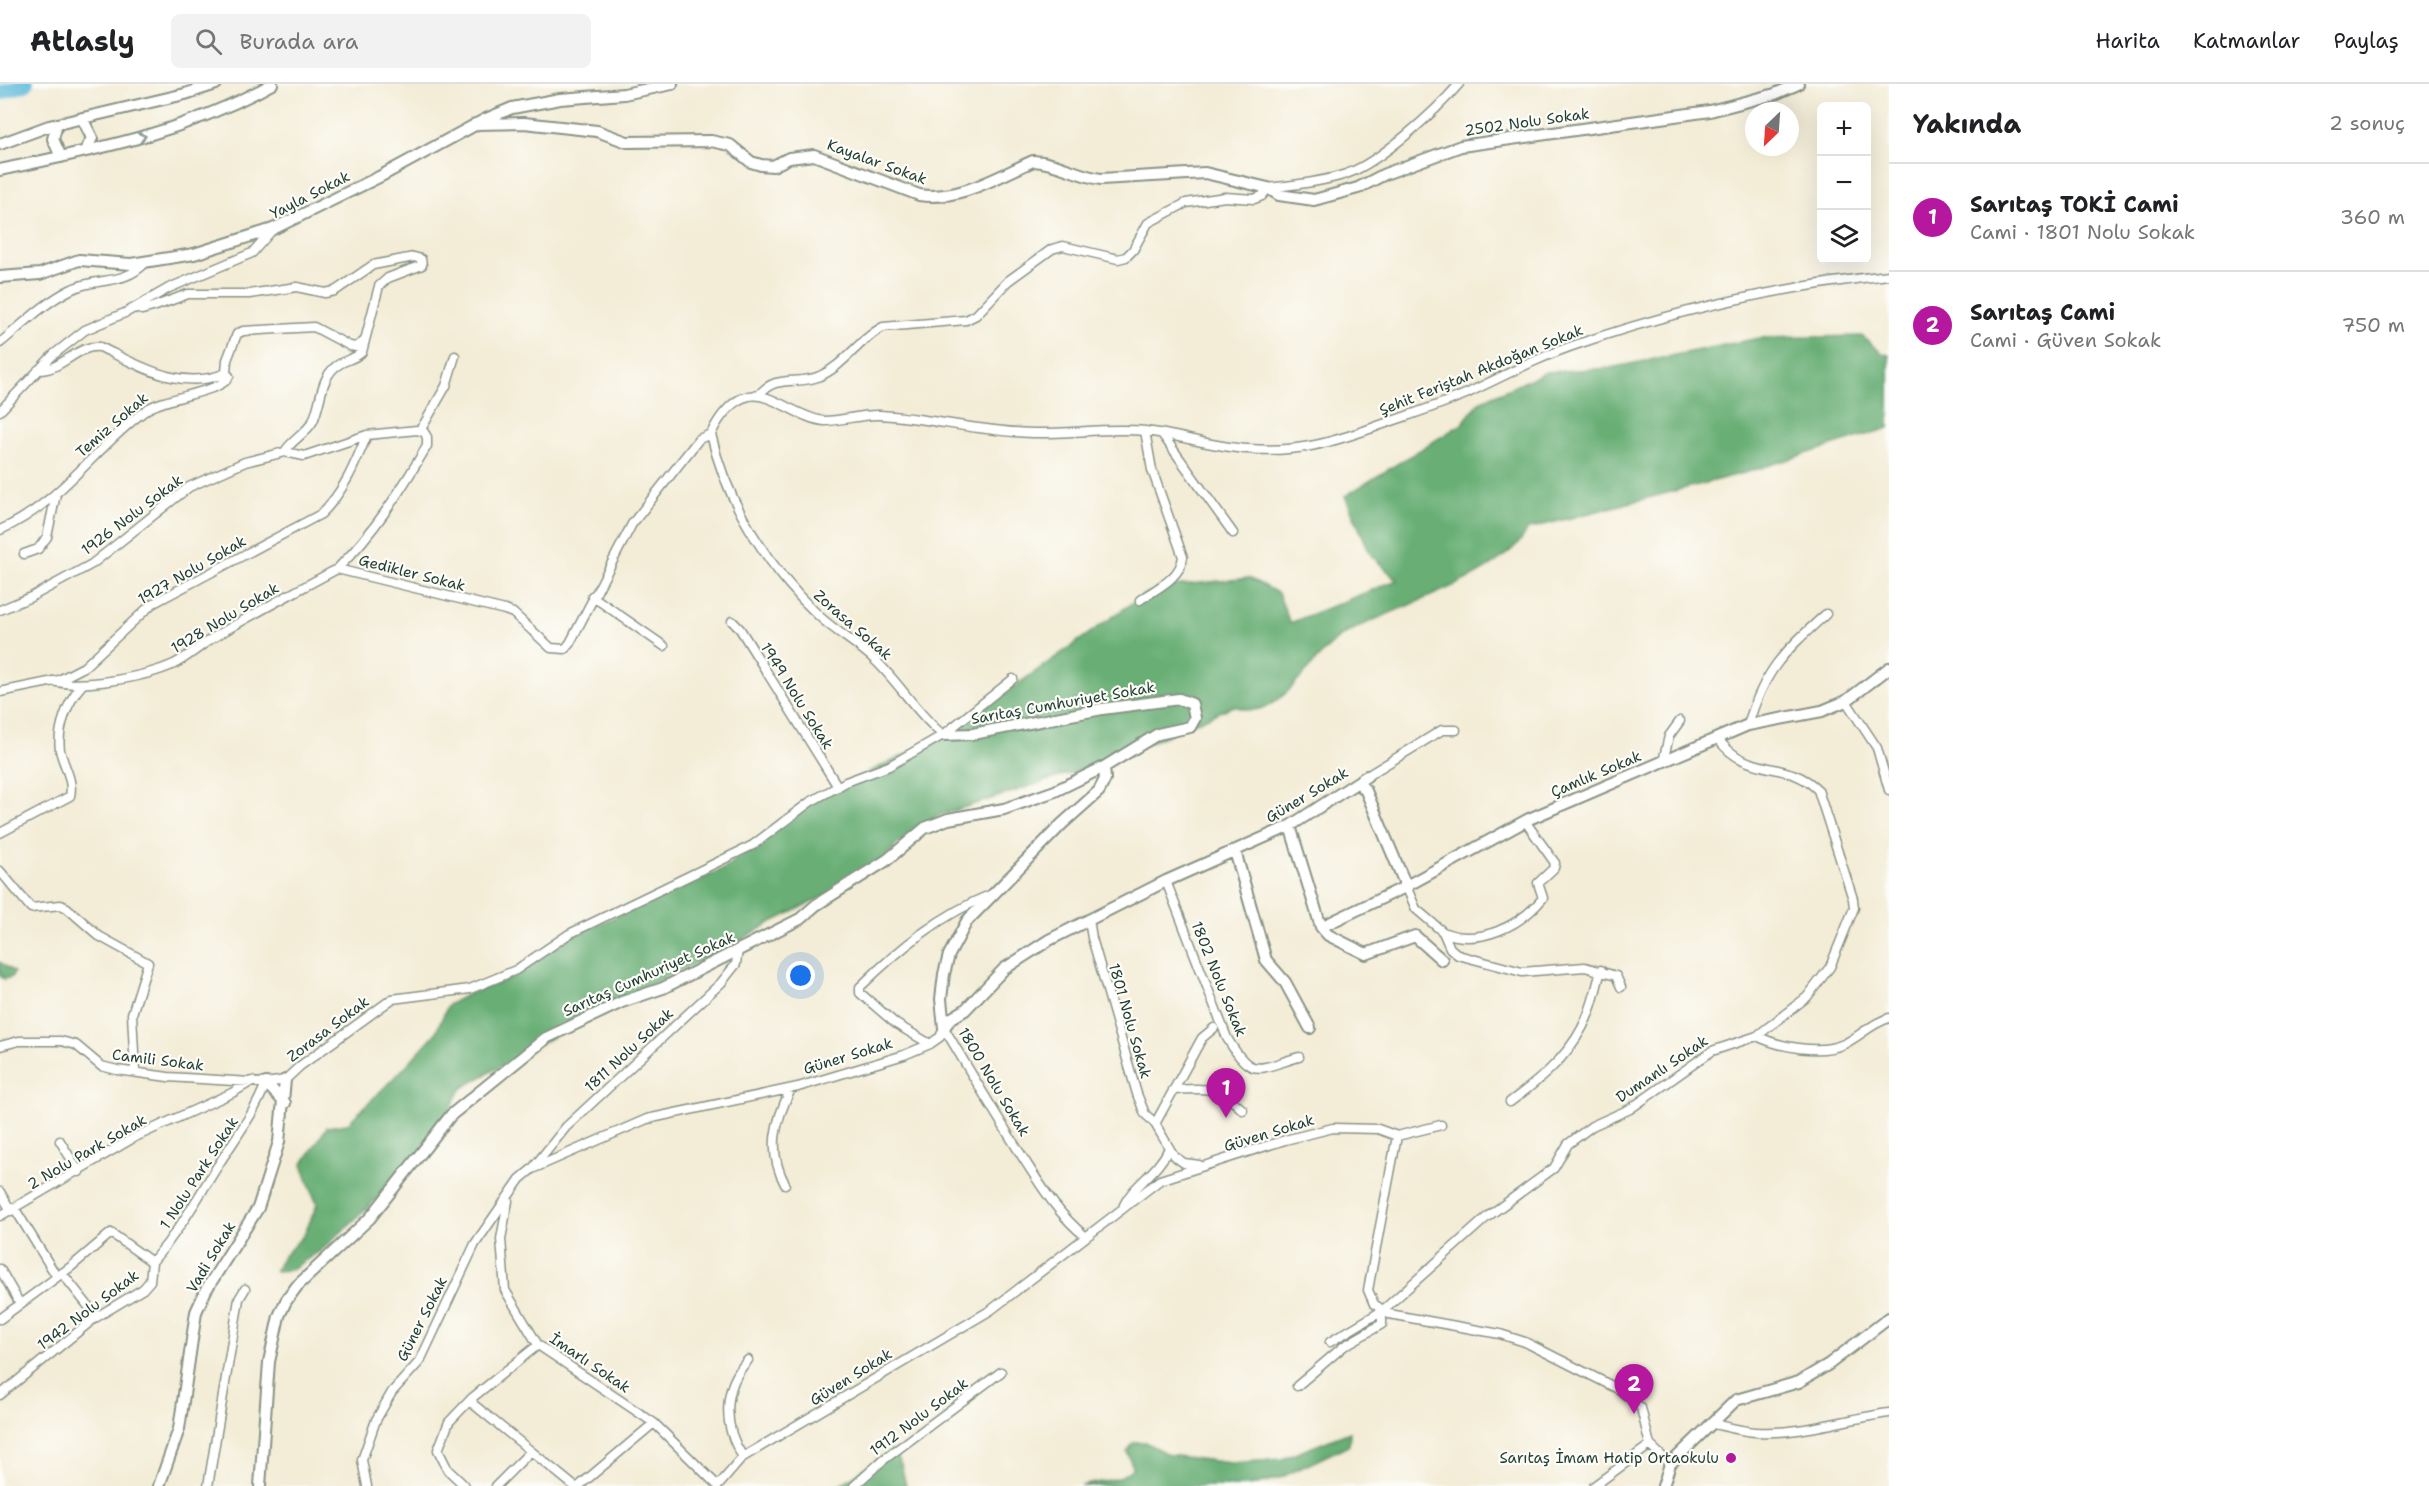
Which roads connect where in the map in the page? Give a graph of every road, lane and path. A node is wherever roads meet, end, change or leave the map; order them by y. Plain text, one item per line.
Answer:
1 (216, 84) edge
2 (272, 84) edge
3 (672, 84) edge
4 (1459, 84) edge
5 (1798, 84) edge
6 (82, 118) junction
7 (57, 124) junction
8 (475, 124) junction
9 (0, 144) edge
10 (85, 152) junction
11 (61, 157) junction
12 (0, 170) edge
13 (1268, 188) junction
14 (273, 229) junction
15 (146, 262) junction
16 (1889, 275) edge
17 (0, 277) edge
18 (134, 308) junction
19 (363, 342) junction
20 (0, 343) edge
21 (455, 357) dead end
22 (39, 370) junction
23 (226, 373) junction
24 (759, 395) junction
25 (0, 411) edge
26 (420, 431) junction
27 (1145, 431) junction
28 (711, 434) junction
29 (1162, 434) junction
30 (367, 435) junction
31 (285, 452) junction
32 (56, 494) junction
33 (0, 530) edge
34 (1233, 533) dead end
35 (24, 554) dead end
36 (337, 568) junction
37 (592, 596) junction
38 (1140, 600) dead end
39 (0, 610) edge
40 (1826, 614) dead end
41 (732, 621) dead end
42 (664, 646) dead end
43 (1889, 668) edge
44 (1014, 679) dead end
45 (52, 681) junction
46 (82, 685) junction
47 (0, 692) edge
48 (1846, 701) junction
49 (1680, 721) dead end
50 (1748, 725) junction
51 (1456, 730) dead end
52 (943, 735) junction
53 (1718, 739) junction
54 (1663, 762) junction
55 (1104, 767) junction
56 (1362, 779) junction
57 (838, 787) junction
58 (1889, 790) edge
59 (1525, 821) junction
60 (1290, 826) junction
61 (0, 833) edge
62 (1235, 851) junction
63 (0, 871) edge
64 (1166, 881) junction
65 (1406, 886) junction
66 (992, 894) junction
67 (1089, 920) junction
68 (1321, 927) junction
69 (1443, 932) junction
70 (738, 950) junction
71 (1442, 960) dead end
72 (1602, 970) junction
73 (1621, 987) dead end
74 (1889, 1018) edge
75 (944, 1028) junction
76 (1214, 1028) dead end
77 (1310, 1028) dead end
78 (1757, 1036) junction
79 (930, 1044) junction
80 (0, 1046) edge
81 (1299, 1058) dead end
82 (135, 1071) junction
83 (285, 1080) junction
84 (252, 1082) junction
85 (266, 1083) junction
86 (791, 1089) junction
87 (1173, 1090) junction
88 (1510, 1102) dead end
89 (285, 1103) junction
90 (1243, 1110) dead end
91 (1155, 1124) junction
92 (1441, 1125) dead end
93 (1397, 1136) junction
94 (60, 1141) dead end
95 (1169, 1148) junction
96 (1207, 1165) junction
97 (532, 1168) junction
98 (79, 1172) junction
99 (785, 1184) dead end
100 (0, 1192) edge
101 (509, 1196) junction
102 (1123, 1206) junction
103 (13, 1210) junction
104 (0, 1216) edge
105 (1085, 1236) junction
106 (152, 1262) junction
107 (0, 1269) edge
108 (60, 1275) junction
109 (245, 1289) dead end
110 (20, 1304) junction
111 (1382, 1311) junction
112 (97, 1317) junction
113 (0, 1318) edge
114 (1889, 1318) edge
115 (1330, 1342) dead end
116 (538, 1345) junction
117 (748, 1360) dead end
118 (1001, 1372) dead end
119 (1297, 1386) dead end
120 (0, 1395) edge
121 (472, 1398) junction
122 (1889, 1413) edge
123 (654, 1422) junction
124 (1714, 1424) junction
125 (1650, 1445) junction
126 (531, 1451) junction
127 (743, 1457) junction
128 (1670, 1464) junction
129 (159, 1486) edge
130 (208, 1486) edge
131 (260, 1486) edge
132 (367, 1486) edge
133 (465, 1486) edge
134 (496, 1486) edge
135 (576, 1486) edge
136 (718, 1486) edge
137 (854, 1486) edge
138 (1594, 1486) edge
139 (1663, 1486) edge

1 - 6 street
10 -> 2 street
3 - 8 street, Yayla Sokak
4 - 13 street
5 - 13 street, 2502 Nolu Sokak
6 - 7 street
6 - 10 street
7 - 9 street
7 - 11 street
8 - 13 street, Kayalar Sokak
8 - 14 street, Yayla Sokak
10 - 11 street
11 - 12 street
13 - 24 street
14 - 15 street
14 - 18 street, Yayla Sokak
15 - 17 street
15 - 20 street
16 - 29 street, Şehit Feriştah Akdoğan Sokak
18 - 19 street
18 - 22 street, Yayla Sokak
19 - 23 street
19 - 31 street
21 - 26 street
22 - 23 street, Temiz Sokak
22 - 25 street, Yayla Sokak
23 - 32 street, Temiz Sokak
24 - 27 street
24 - 28 street
26 - 30 street
26 - 36 street, Gedikler Sokak
27 - 29 street
27 - 38 street
28 - 37 street, Gedikler Sokak
28 - 52 street, Zorasa Sokak
29 - 34 street
30 - 31 street
30 - 45 street, 1927 Nolu Sokak
31 - 39 street, 1926 Nolu Sokak
32 - 33 street, Temiz Sokak
32 - 35 street
36 - 37 street, Gedikler Sokak
36 - 46 street, 1928 Nolu Sokak
37 - 42 street
40 - 50 street
41 - 57 street, 1949 Nolu Sokak
43 - 48 street, Çamlık Sokak
44 - 52 street
45 - 46 street, 1928 Nolu Sokak
45 - 47 street, 1927 Nolu Sokak
46 - 61 street
48 - 50 street, Çamlık Sokak
48 - 58 street
49 - 54 street
50 - 53 street, Çamlık Sokak
51 - 56 street, Güner Sokak
52 - 55 street, Sarıtaş Cumhuriyet Sokak
52 - 57 street, Zorasa Sokak
53 - 54 street, Çamlık Sokak
53 - 78 street, Dumanlı Sokak
54 - 59 street, Çamlık Sokak
55 - 66 street, 1800 Nolu Sokak
55 - 70 street, Sarıtaş Cumhuriyet Sokak
56 - 60 street, Güner Sokak
56 - 65 street
57 - 83 street, Zorasa Sokak
59 - 65 street, Çamlık Sokak
59 - 69 street
60 - 62 street, Güner Sokak
60 - 68 street
62 - 64 street, Güner Sokak
62 - 77 street
63 - 82 street
64 - 67 street, Güner Sokak
64 - 81 street, 1802 Nolu Sokak
65 - 68 street, Çamlık Sokak
65 - 69 street
66 - 75 street, 1800 Nolu Sokak
66 - 79 street
67 - 75 street, Güner Sokak
67 - 91 street, 1801 Nolu Sokak
68 - 71 street
69 - 72 street
70 - 97 street, 1811 Nolu Sokak
70 - 131 street, Sarıtaş Cumhuriyet Sokak
72 - 73 street
72 - 88 street
74 - 78 street
75 - 79 street, Güner Sokak
75 - 105 street, 1800 Nolu Sokak
76 - 87 street
78 - 111 street, Dumanlı Sokak
79 - 86 street, Güner Sokak
80 - 82 street, Camili Sokak
82 - 84 street, Camili Sokak
83 - 85 street, Camili Sokak
83 - 89 street, Vadi Sokak
84 - 85 street, Camili Sokak
84 - 98 street, 2 Nolu Park Sokak
85 - 89 street
85 - 106 street, 1 Nolu Park Sokak
86 - 97 street, Güner Sokak
86 - 99 street
87 - 90 street
87 - 91 street
89 - 129 street, Vadi Sokak
91 - 95 street, 1801 Nolu Sokak
92 - 93 street
93 - 96 street, Güven Sokak
93 - 111 street
94 - 98 street
95 - 96 street, 1801 Nolu Sokak
95 - 102 street
96 - 102 street, Güven Sokak
97 - 101 street, Güner Sokak
98 - 103 street, 2 Nolu Park Sokak
100 - 103 street
101 - 116 street, İmarlı Sokak
101 - 132 street, Güner Sokak
102 - 105 street, Güven Sokak
103 - 104 street, 2 Nolu Park Sokak
103 - 108 street
105 - 127 street, Güven Sokak
106 - 108 street
106 - 112 street, 1942 Nolu Sokak
107 - 110 street
108 - 110 street
108 - 112 street
109 - 130 street
110 - 113 street
111 - 115 street, Dumanlı Sokak
111 - 119 street
111 - 125 street
112 - 120 street, 1942 Nolu Sokak
114 - 124 street
116 - 121 street
116 - 123 street, İmarlı Sokak
117 - 127 street
118 - 137 street, 1912 Nolu Sokak
121 - 126 street
121 - 133 street
122 - 124 street
123 - 135 street
123 - 136 street, İmarlı Sokak
124 - 128 street
125 - 128 street
125 - 138 street
126 - 134 street
126 - 135 street
127 - 136 street, Güven Sokak
128 - 139 street

